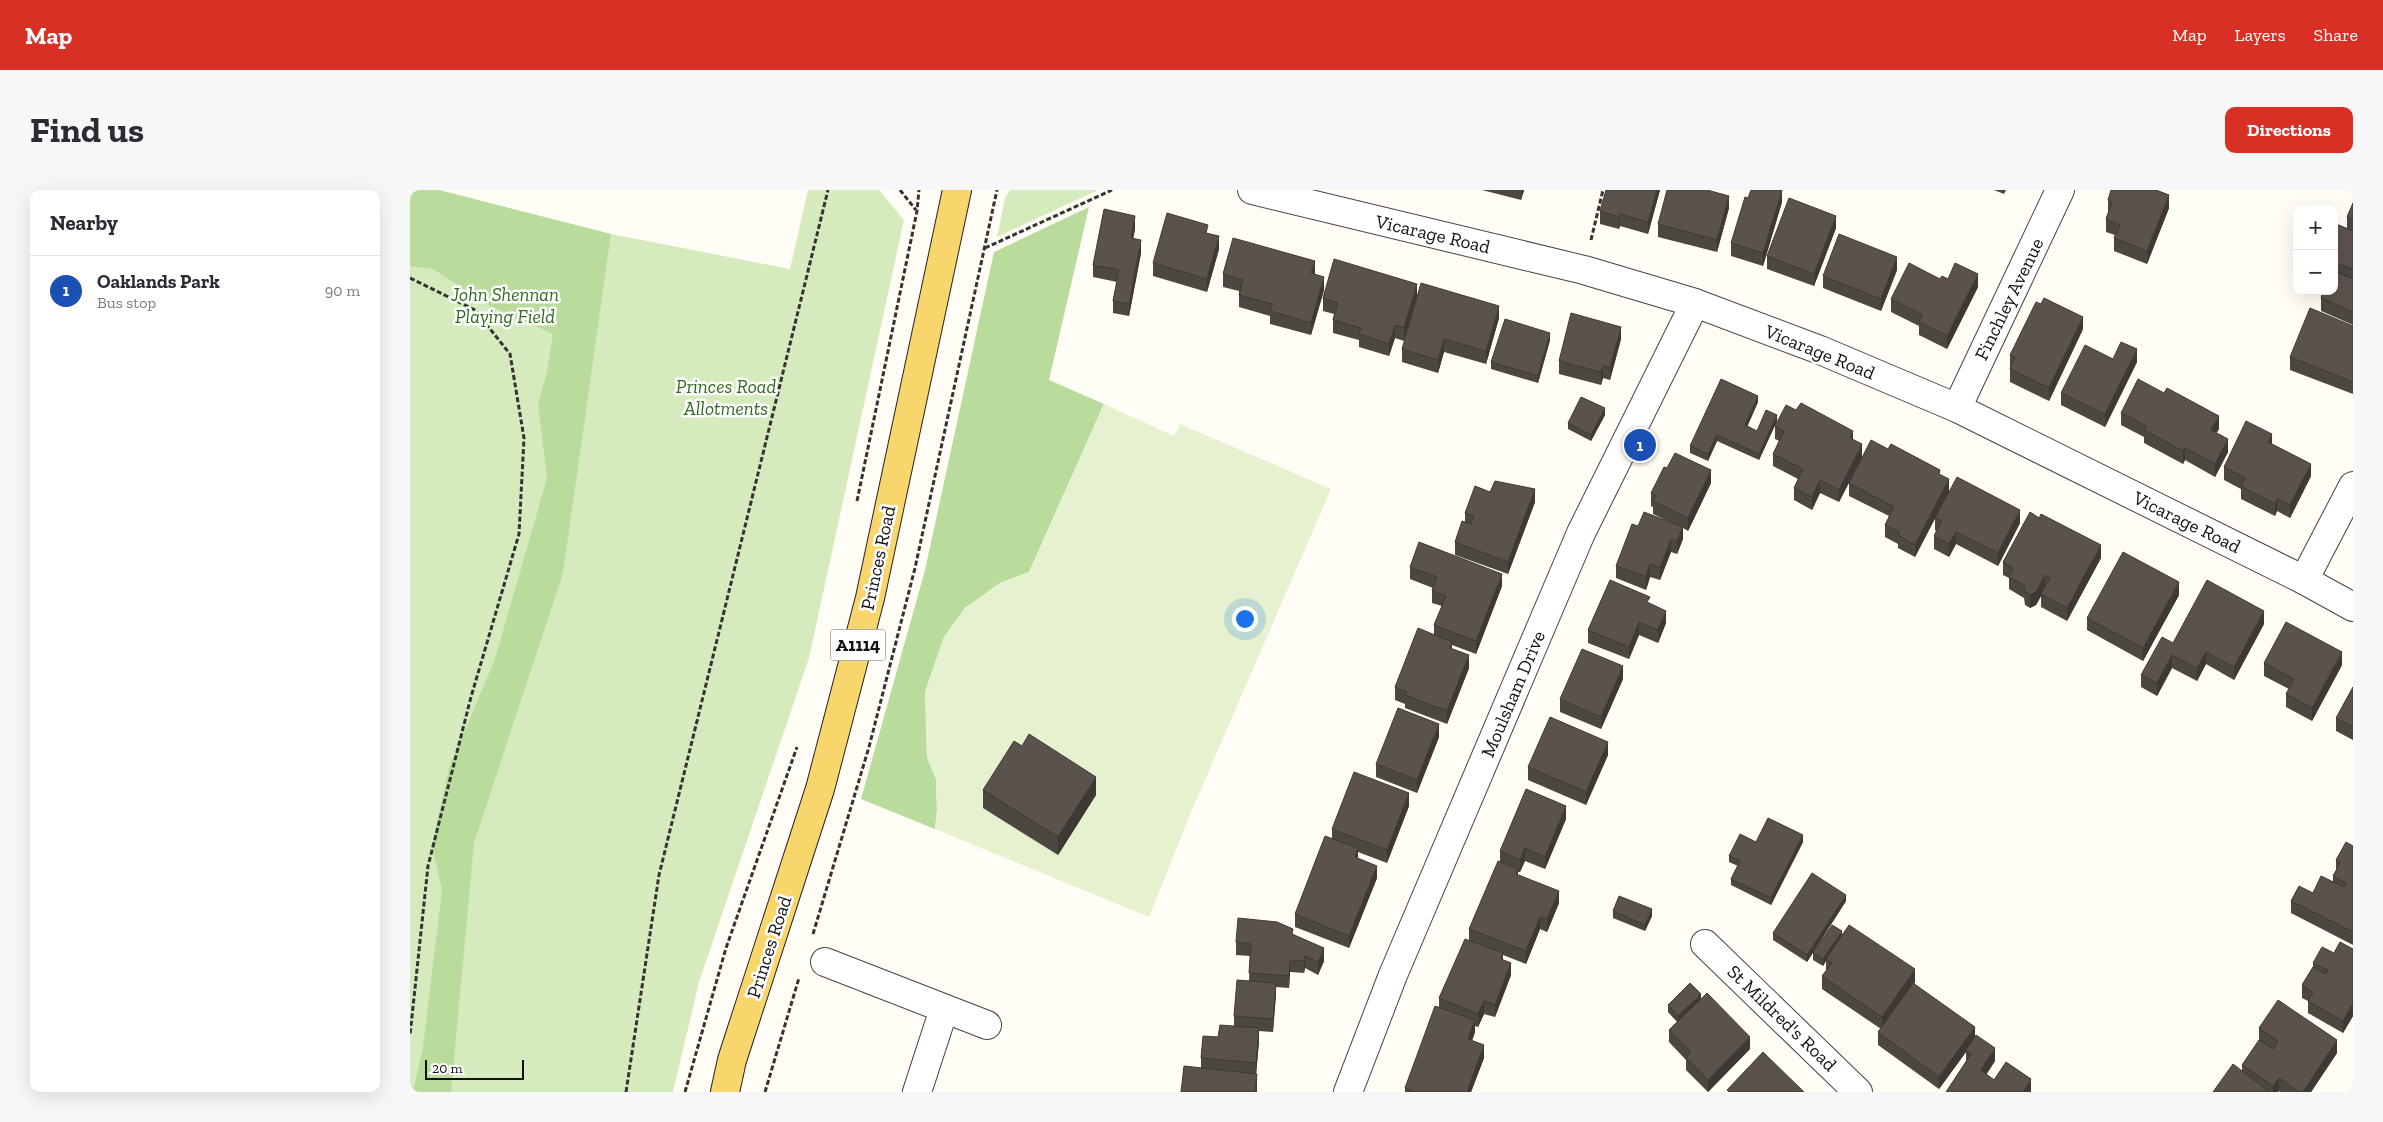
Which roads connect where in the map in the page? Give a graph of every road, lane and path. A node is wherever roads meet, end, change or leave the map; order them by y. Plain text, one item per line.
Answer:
1 (828, 190) edge
2 (900, 190) edge
3 (919, 190) edge
4 (957, 190) edge
5 (1112, 190) edge
6 (1252, 190) edge
7 (1603, 190) edge
8 (2060, 190) edge
9 (916, 211) junction
10 (984, 248) dead end
11 (1584, 270) junction
12 (410, 278) edge
13 (1695, 303) junction
14 (1957, 408) junction
15 (2353, 486) edge
16 (855, 508) dead end
17 (2304, 580) junction
18 (2353, 608) edge
19 (797, 746) dead end
20 (1705, 944) dead end
21 (813, 966) joint
22 (944, 1009) junction
23 (987, 1025) dead end
24 (410, 1035) edge
25 (626, 1092) edge
26 (685, 1092) edge
27 (725, 1092) edge
28 (765, 1092) edge
29 (917, 1092) edge
30 (1348, 1092) edge
31 (1858, 1092) edge

1 - 25 path
2 - 9 path
3 - 9 path
4 - 27 main road, Princes Road / A1114
5 - 10 path
6 - 11 street, Vicarage Road
7 - 11 path
8 - 14 street, Finchley Avenue
9 - 16 path
11 - 13 street, Vicarage Road
12 - 24 path
13 - 14 street, Vicarage Road
13 - 30 street, Moulsham Drive
14 - 17 street, Vicarage Road
15 - 17 street
17 - 18 street, Vicarage Road
19 - 26 path
20 - 31 street, St Mildred's Road
21 - 22 street
21 - 28 path
22 - 23 street
22 - 29 street

